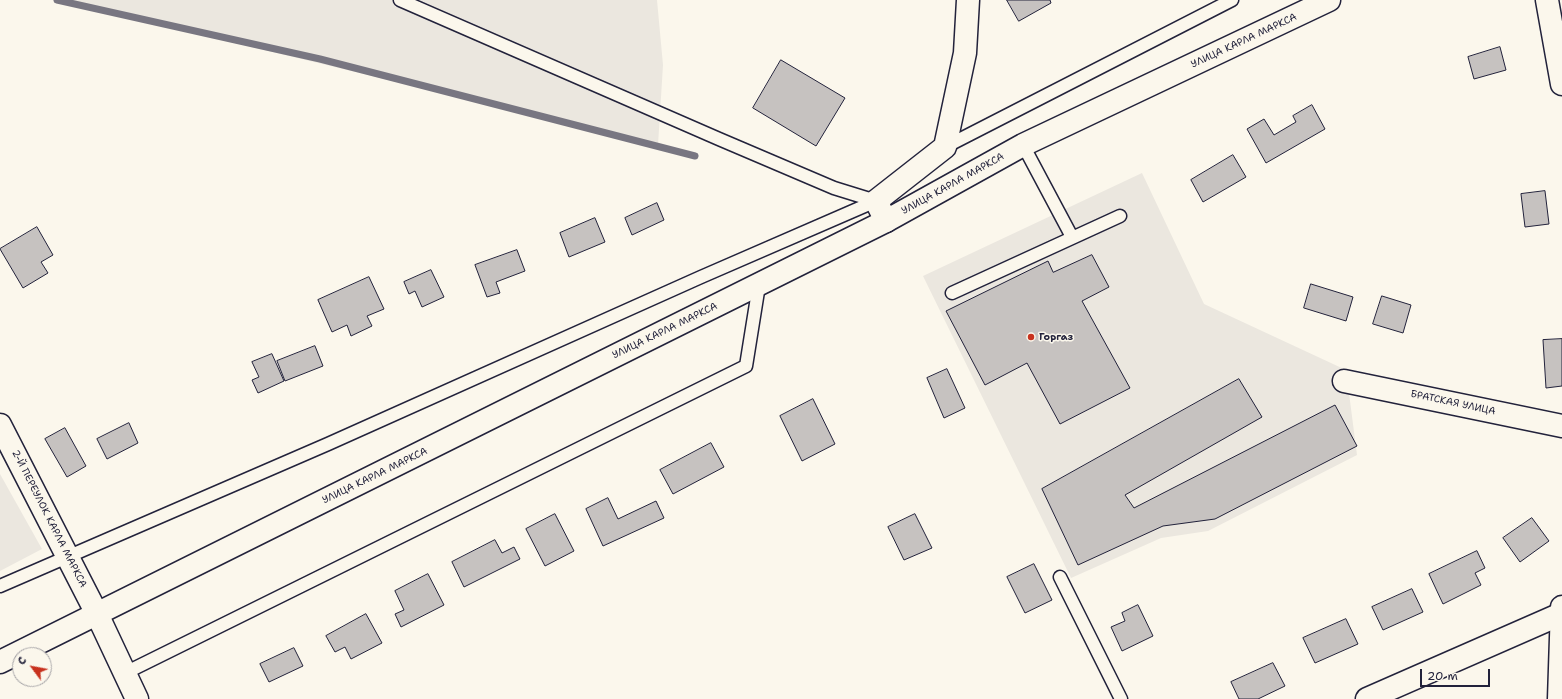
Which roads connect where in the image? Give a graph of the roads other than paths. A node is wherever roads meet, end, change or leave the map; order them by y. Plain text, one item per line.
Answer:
1 (400, 0) edge
2 (968, 0) edge
3 (1232, 0) edge
4 (1329, 0) edge
5 (1547, 0) edge
6 (1562, 84) edge
7 (1023, 145) junction
8 (945, 147) junction
9 (876, 201) junction
10 (1120, 216) dead end
11 (886, 222) junction
12 (1072, 237) junction
13 (759, 285) junction
14 (952, 293) dead end
15 (1344, 381) dead end
16 (0, 425) edge
17 (1562, 426) edge
18 (68, 556) junction
19 (1060, 577) dead end
20 (0, 586) edge
21 (1561, 610) edge
22 (97, 614) junction
23 (0, 662) edge
24 (125, 673) junction
25 (137, 699) edge
26 (1121, 699) edge
27 (1367, 699) edge
28 (1559, 699) edge

1 - 9 lane
2 - 8 main road
3 - 8 lane
4 - 7 main road, УЛИЦА КАРЛА МАРКСА
5 - 6 main road
7 - 11 main road, УЛИЦА КАРЛА МАРКСА
7 - 12 lane
8 - 9 main road
9 - 11 main road
9 - 18 lane
10 - 12 lane
11 - 13 main road, УЛИЦА КАРЛА МАРКСА
12 - 14 lane
13 - 22 main road, УЛИЦА КАРЛА МАРКСА
13 - 24 lane
15 - 17 main road, БРАТСКАЯ УЛИЦА
16 - 18 main road, 2-Й ПЕРЕУЛОК КАРЛА МАРКСА
18 - 20 lane
18 - 22 main road, 2-Й ПЕРЕУЛОК КАРЛА МАРКСА
19 - 26 lane
21 - 27 main road
21 - 28 main road
22 - 23 main road, УЛИЦА КАРЛА МАРКСА
22 - 24 main road, 2-Й ПЕРЕУЛОК КАРЛА МАРКСА
24 - 25 main road, 2-Й ПЕРЕУЛОК КАРЛА МАРКСА

